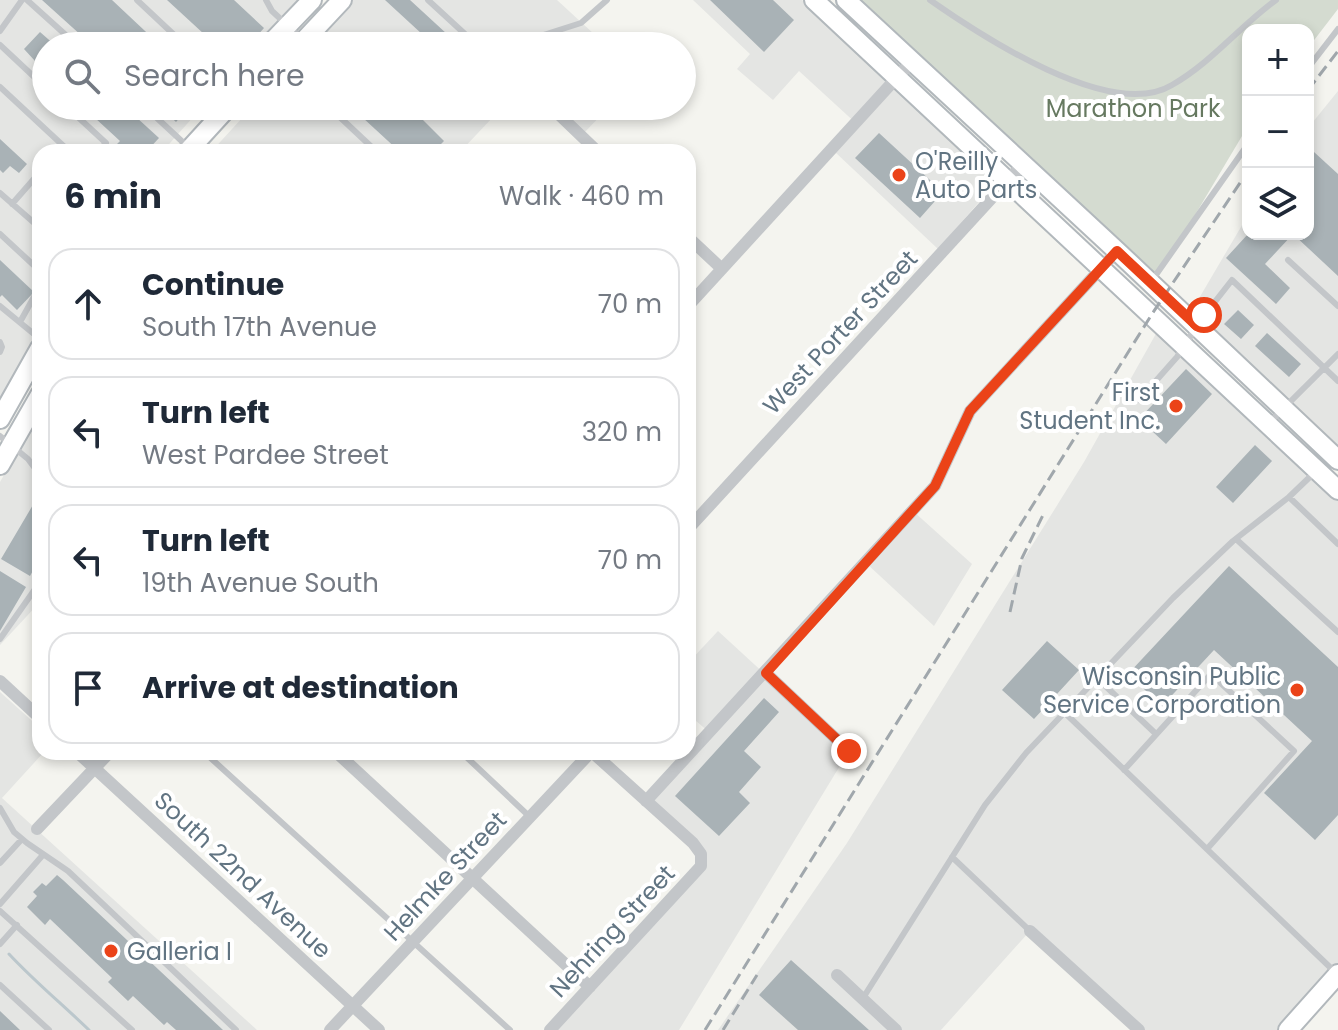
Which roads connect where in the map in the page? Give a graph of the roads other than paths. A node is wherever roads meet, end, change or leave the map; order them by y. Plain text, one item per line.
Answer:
1 (25, 0) edge
2 (137, 0) edge
3 (266, 0) edge
4 (312, 0) edge
5 (342, 0) edge
6 (428, 0) edge
7 (607, 0) edge
8 (814, 0) edge
9 (846, 0) edge
10 (930, 0) edge
11 (1276, 0) edge
12 (287, 26) junction
13 (1338, 29) edge
14 (0, 31) edge
15 (62, 32) edge
16 (171, 32) edge
17 (282, 32) edge
18 (292, 32) edge
19 (312, 32) edge
20 (463, 32) edge
21 (556, 32) edge
22 (0, 45) edge
23 (1314, 60) edge
24 (912, 61) junction
25 (32, 75) edge
26 (897, 77) junction
27 (0, 87) edge
28 (32, 120) edge
29 (32, 120) edge
30 (81, 120) edge
31 (158, 120) edge
32 (216, 120) edge
33 (343, 120) edge
34 (565, 120) edge
35 (56, 144) edge
36 (105, 144) edge
37 (183, 144) edge
38 (194, 144) edge
39 (368, 144) edge
40 (590, 144) edge
41 (1242, 152) edge
42 (1023, 164) junction
43 (32, 181) edge
44 (1009, 181) junction
45 (2, 198) edge
46 (12, 204) junction
47 (32, 219) edge
48 (0, 234) edge
49 (696, 245) edge
50 (1117, 251) junction
51 (1288, 260) dead end
52 (32, 264) edge
53 (1102, 268) junction
54 (722, 269) junction
55 (1150, 282) junction
56 (696, 297) edge
57 (32, 300) edge
58 (0, 306) edge
59 (1338, 306) edge
60 (20, 322) junction
61 (1197, 326) junction
62 (32, 332) edge
63 (0, 342) edge
64 (1185, 345) junction
65 (0, 352) edge
66 (1338, 354) edge
67 (32, 362) edge
68 (1324, 367) junction
69 (1338, 381) edge
70 (1139, 400) dead end
71 (32, 406) edge
72 (1283, 408) junction
73 (0, 419) edge
74 (1268, 424) junction
75 (5, 441) edge
76 (1336, 453) edge
77 (32, 464) edge
78 (0, 465) edge
79 (1316, 470) junction
80 (1338, 490) edge
81 (1289, 497) junction
82 (696, 520) edge
83 (1236, 539) junction
84 (1338, 544) edge
85 (32, 593) edge
86 (1338, 632) edge
87 (0, 639) edge
88 (766, 673) junction
89 (1097, 678) junction
90 (0, 681) edge
91 (32, 711) edge
92 (1064, 712) junction
93 (1156, 734) junction
94 (696, 748) edge
95 (849, 751) dead end
96 (85, 760) edge
97 (103, 760) edge
98 (213, 760) edge
99 (345, 760) edge
100 (469, 760) edge
101 (584, 760) edge
102 (601, 760) edge
103 (684, 760) edge
104 (95, 769) junction
105 (1124, 770) junction
106 (646, 801) junction
107 (0, 808) edge
108 (530, 817) junction
109 (37, 829) dead end
110 (22, 839) junction
111 (1207, 849) junction
112 (42, 856) junction
113 (952, 857) junction
114 (0, 863) edge
115 (472, 879) junction
116 (0, 904) edge
117 (0, 911) edge
118 (17, 925) junction
119 (1030, 931) joint
120 (413, 942) junction
121 (0, 944) edge
122 (1338, 974) edge
123 (837, 975) dead end
124 (0, 985) edge
125 (590, 987) junction
126 (863, 999) junction
127 (353, 1006) junction
128 (49, 1030) edge
129 (132, 1030) edge
130 (236, 1030) edge
131 (330, 1030) edge
132 (379, 1030) edge
133 (510, 1030) edge
134 (550, 1030) edge
135 (896, 1030) edge
136 (1139, 1030) edge
137 (1288, 1030) edge

1 - 14 lane
1 - 15 lane
2 - 16 lane
3 - 12 lane
4 - 12 main road
5 - 19 main road
6 - 20 lane
7 - 21 lane
8 - 26 main road
9 - 24 main road
10 - 11 lane
12 - 17 main road
12 - 18 lane
13 - 23 lane
22 - 25 lane
24 - 26 street
24 - 42 main road
26 - 44 main road
26 - 54 street
27 - 28 lane
29 - 35 lane
30 - 36 lane
31 - 37 lane
32 - 38 main road
33 - 39 lane
34 - 40 street
41 - 55 lane
42 - 44 street, West Porter Street
42 - 50 main road
43 - 46 lane
44 - 53 main road
44 - 82 street, West Porter Street
45 - 46 lane
46 - 47 lane
48 - 52 lane
49 - 54 street
50 - 53 street
50 - 55 main road
51 - 59 lane
53 - 64 main road
53 - 88 street
54 - 56 street
55 - 61 main road
57 - 60 lane
58 - 60 lane
60 - 62 lane
61 - 64 lane
61 - 68 lane
61 - 72 main road
63 - 65 lane
64 - 70 lane
64 - 74 main road
66 - 68 lane
67 - 73 main road
68 - 69 lane
68 - 72 lane
71 - 75 main road
72 - 74 lane
72 - 76 main road
74 - 79 main road
75 - 77 lane
75 - 78 main road
76 - 79 street
79 - 80 main road
79 - 81 lane
81 - 83 lane
81 - 84 lane
83 - 86 lane
83 - 89 lane
85 - 87 lane
88 - 94 street
88 - 95 street
89 - 92 lane
89 - 93 lane
90 - 91 street
92 - 105 lane
92 - 113 lane
93 - 105 lane
93 - 111 lane
96 - 104 street, South 22nd Avenue
97 - 104 street
98 - 120 lane
99 - 115 street
100 - 108 lane
101 - 108 street, Helmke Street
102 - 106 street
103 - 106 street
104 - 109 street
104 - 127 street, South 22nd Avenue
105 - 111 lane
106 - 125 street, Nehring Street
107 - 110 lane
108 - 115 street, Helmke Street
110 - 112 lane
110 - 114 lane
111 - 122 lane
112 - 116 lane
112 - 130 lane
113 - 119 lane
113 - 126 lane
115 - 120 street, Helmke Street
115 - 125 street
117 - 118 lane
118 - 121 lane
118 - 129 lane
119 - 136 street
120 - 127 street, Helmke Street
120 - 133 lane
122 - 137 main road
123 - 126 street
124 - 128 lane
125 - 134 street, Nehring Street
126 - 135 street
127 - 131 street, Helmke Street
127 - 132 street, South 22nd Avenue

